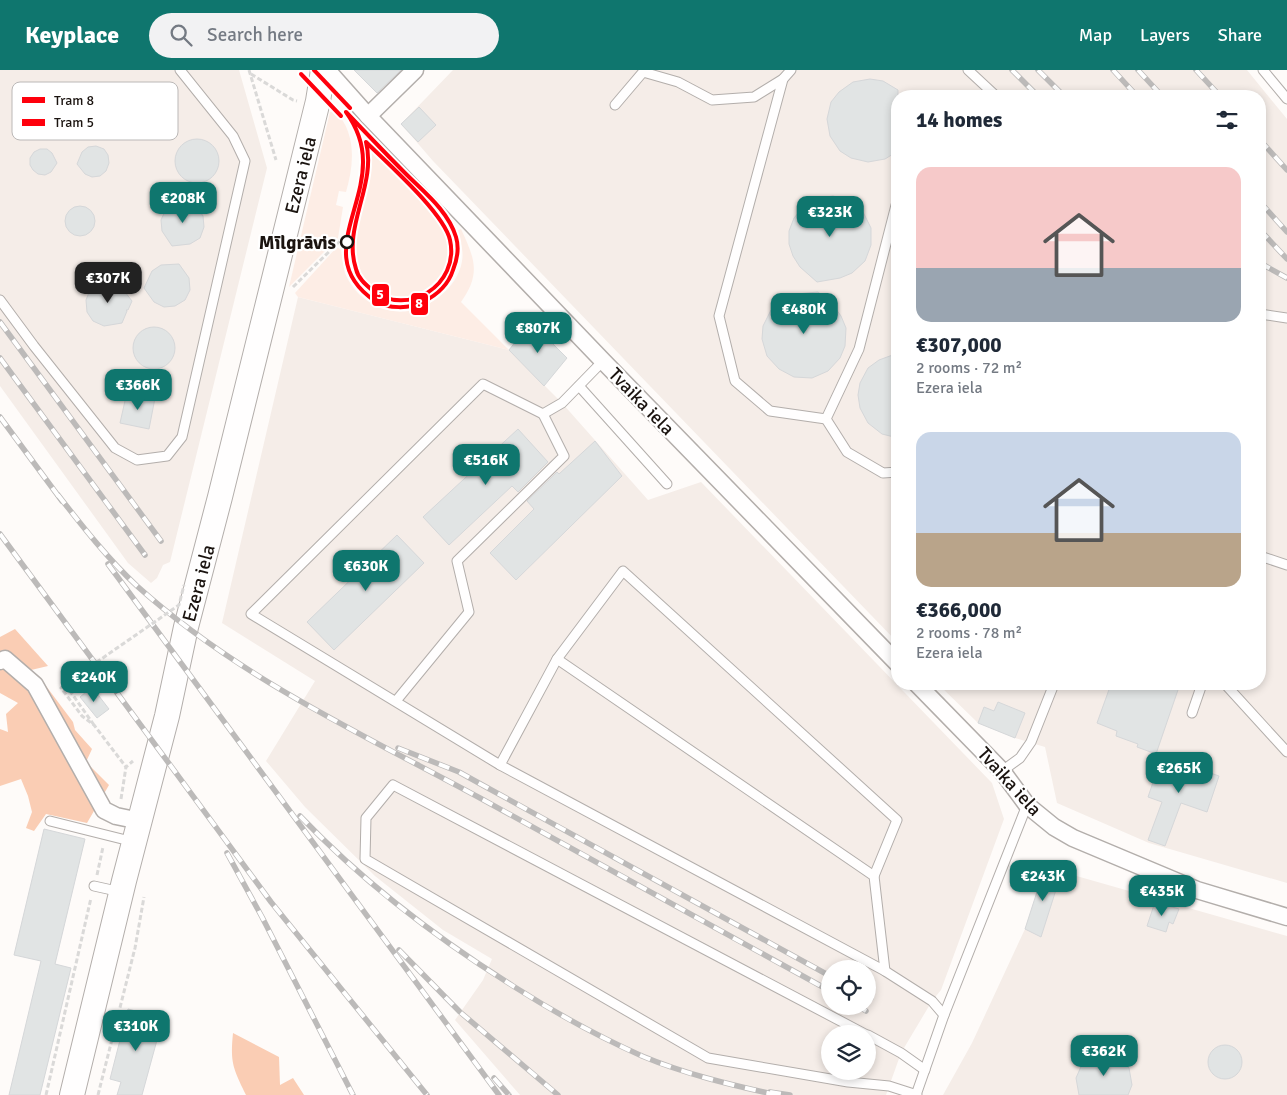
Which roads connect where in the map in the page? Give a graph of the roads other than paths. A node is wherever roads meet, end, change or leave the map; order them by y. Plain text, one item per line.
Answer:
1 (180, 70) edge
2 (325, 70) edge
3 (416, 70) edge
4 (791, 70) edge
5 (968, 70) edge
6 (1263, 70) edge
7 (783, 79) junction
8 (990, 90) edge
9 (1287, 99) edge
10 (615, 105) dead end
11 (368, 116) junction
12 (891, 224) edge
13 (0, 300) edge
14 (1266, 315) edge
15 (1287, 318) edge
16 (603, 362) junction
17 (579, 386) junction
18 (543, 414) junction
19 (826, 419) junction
20 (891, 473) edge
21 (667, 484) dead end
22 (1266, 558) edge
23 (1287, 565) edge
24 (891, 657) edge
25 (557, 659) junction
26 (0, 661) edge
27 (923, 690) edge
28 (1052, 690) edge
29 (1200, 690) edge
30 (1230, 690) edge
31 (396, 701) junction
32 (1192, 713) dead end
33 (1287, 752) edge
34 (500, 764) junction
35 (1002, 771) junction
36 (1027, 804) junction
37 (50, 821) dead end
38 (137, 832) junction
39 (874, 876) junction
40 (94, 886) road end
41 (121, 892) junction
42 (1287, 917) edge
43 (885, 972) junction
44 (944, 1015) junction
45 (847, 1025) edge
46 (876, 1040) edge
47 (925, 1070) junction
48 (821, 1077) edge
49 (836, 1080) edge
50 (72, 1095) edge
51 (917, 1095) edge

1 - 13 lane
2 - 11 street, Tvaika iela
2 - 38 street, Ezera iela
3 - 11 street
4 - 7 lane
5 - 8 lane
6 - 9 lane
7 - 10 lane
7 - 19 lane
11 - 16 street, Tvaika iela
12 - 19 lane
14 - 15 lane
16 - 17 lane
16 - 24 street, Tvaika iela
17 - 18 lane
17 - 21 lane
18 - 31 lane
18 - 31 lane
19 - 20 lane
22 - 23 lane
25 - 34 lane
25 - 39 lane
25 - 39 lane
26 - 38 street
27 - 35 street, Tvaika iela
28 - 35 lane
29 - 32 lane
30 - 33 lane
31 - 34 lane
34 - 43 lane
35 - 36 street, Tvaika iela
36 - 42 street, Tvaika iela
36 - 44 lane
37 - 38 lane
38 - 41 street, Ezera iela
39 - 43 lane
40 - 41 lane
41 - 50 street, Ezera iela
43 - 44 lane
44 - 47 lane
45 - 48 lane
46 - 47 lane
47 - 51 lane
49 - 51 lane

